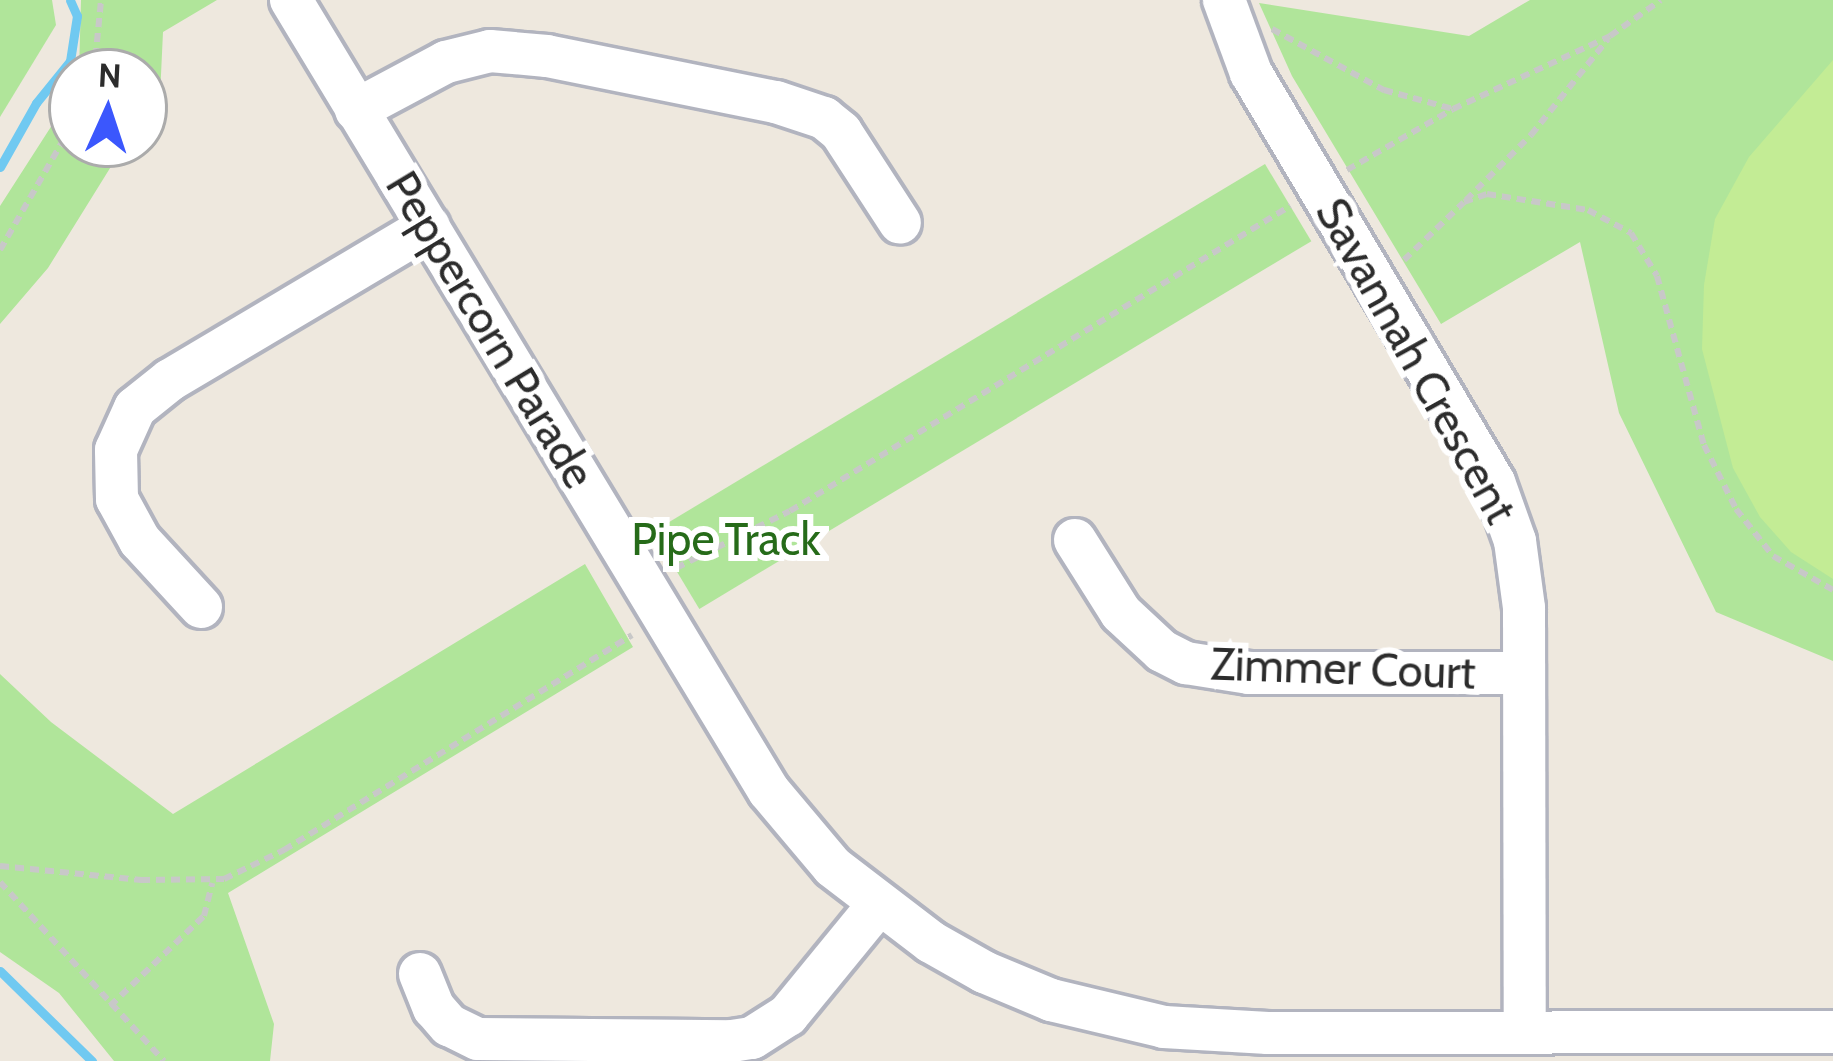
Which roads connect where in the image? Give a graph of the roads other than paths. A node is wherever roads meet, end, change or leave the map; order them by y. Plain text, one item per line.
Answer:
1 (291, 0) edge
2 (1224, 0) edge
3 (356, 110) junction
4 (900, 223) dead end
5 (429, 226) junction
6 (1075, 540) dead end
7 (201, 608) dead end
8 (1524, 673) junction
9 (879, 904) junction
10 (420, 974) dead end
11 (1833, 1032) edge
12 (1525, 1033) junction

1 - 3 street, Peppercorn Parade
2 - 8 street, Savannah Crescent
3 - 4 street
3 - 5 street, Peppercorn Parade
5 - 7 street
5 - 9 street, Peppercorn Parade
6 - 8 street, Zimmer Court
8 - 12 street, Savannah Crescent
9 - 10 street
9 - 12 street, Peppercorn Parade
11 - 12 street, Peppercorn Parade

